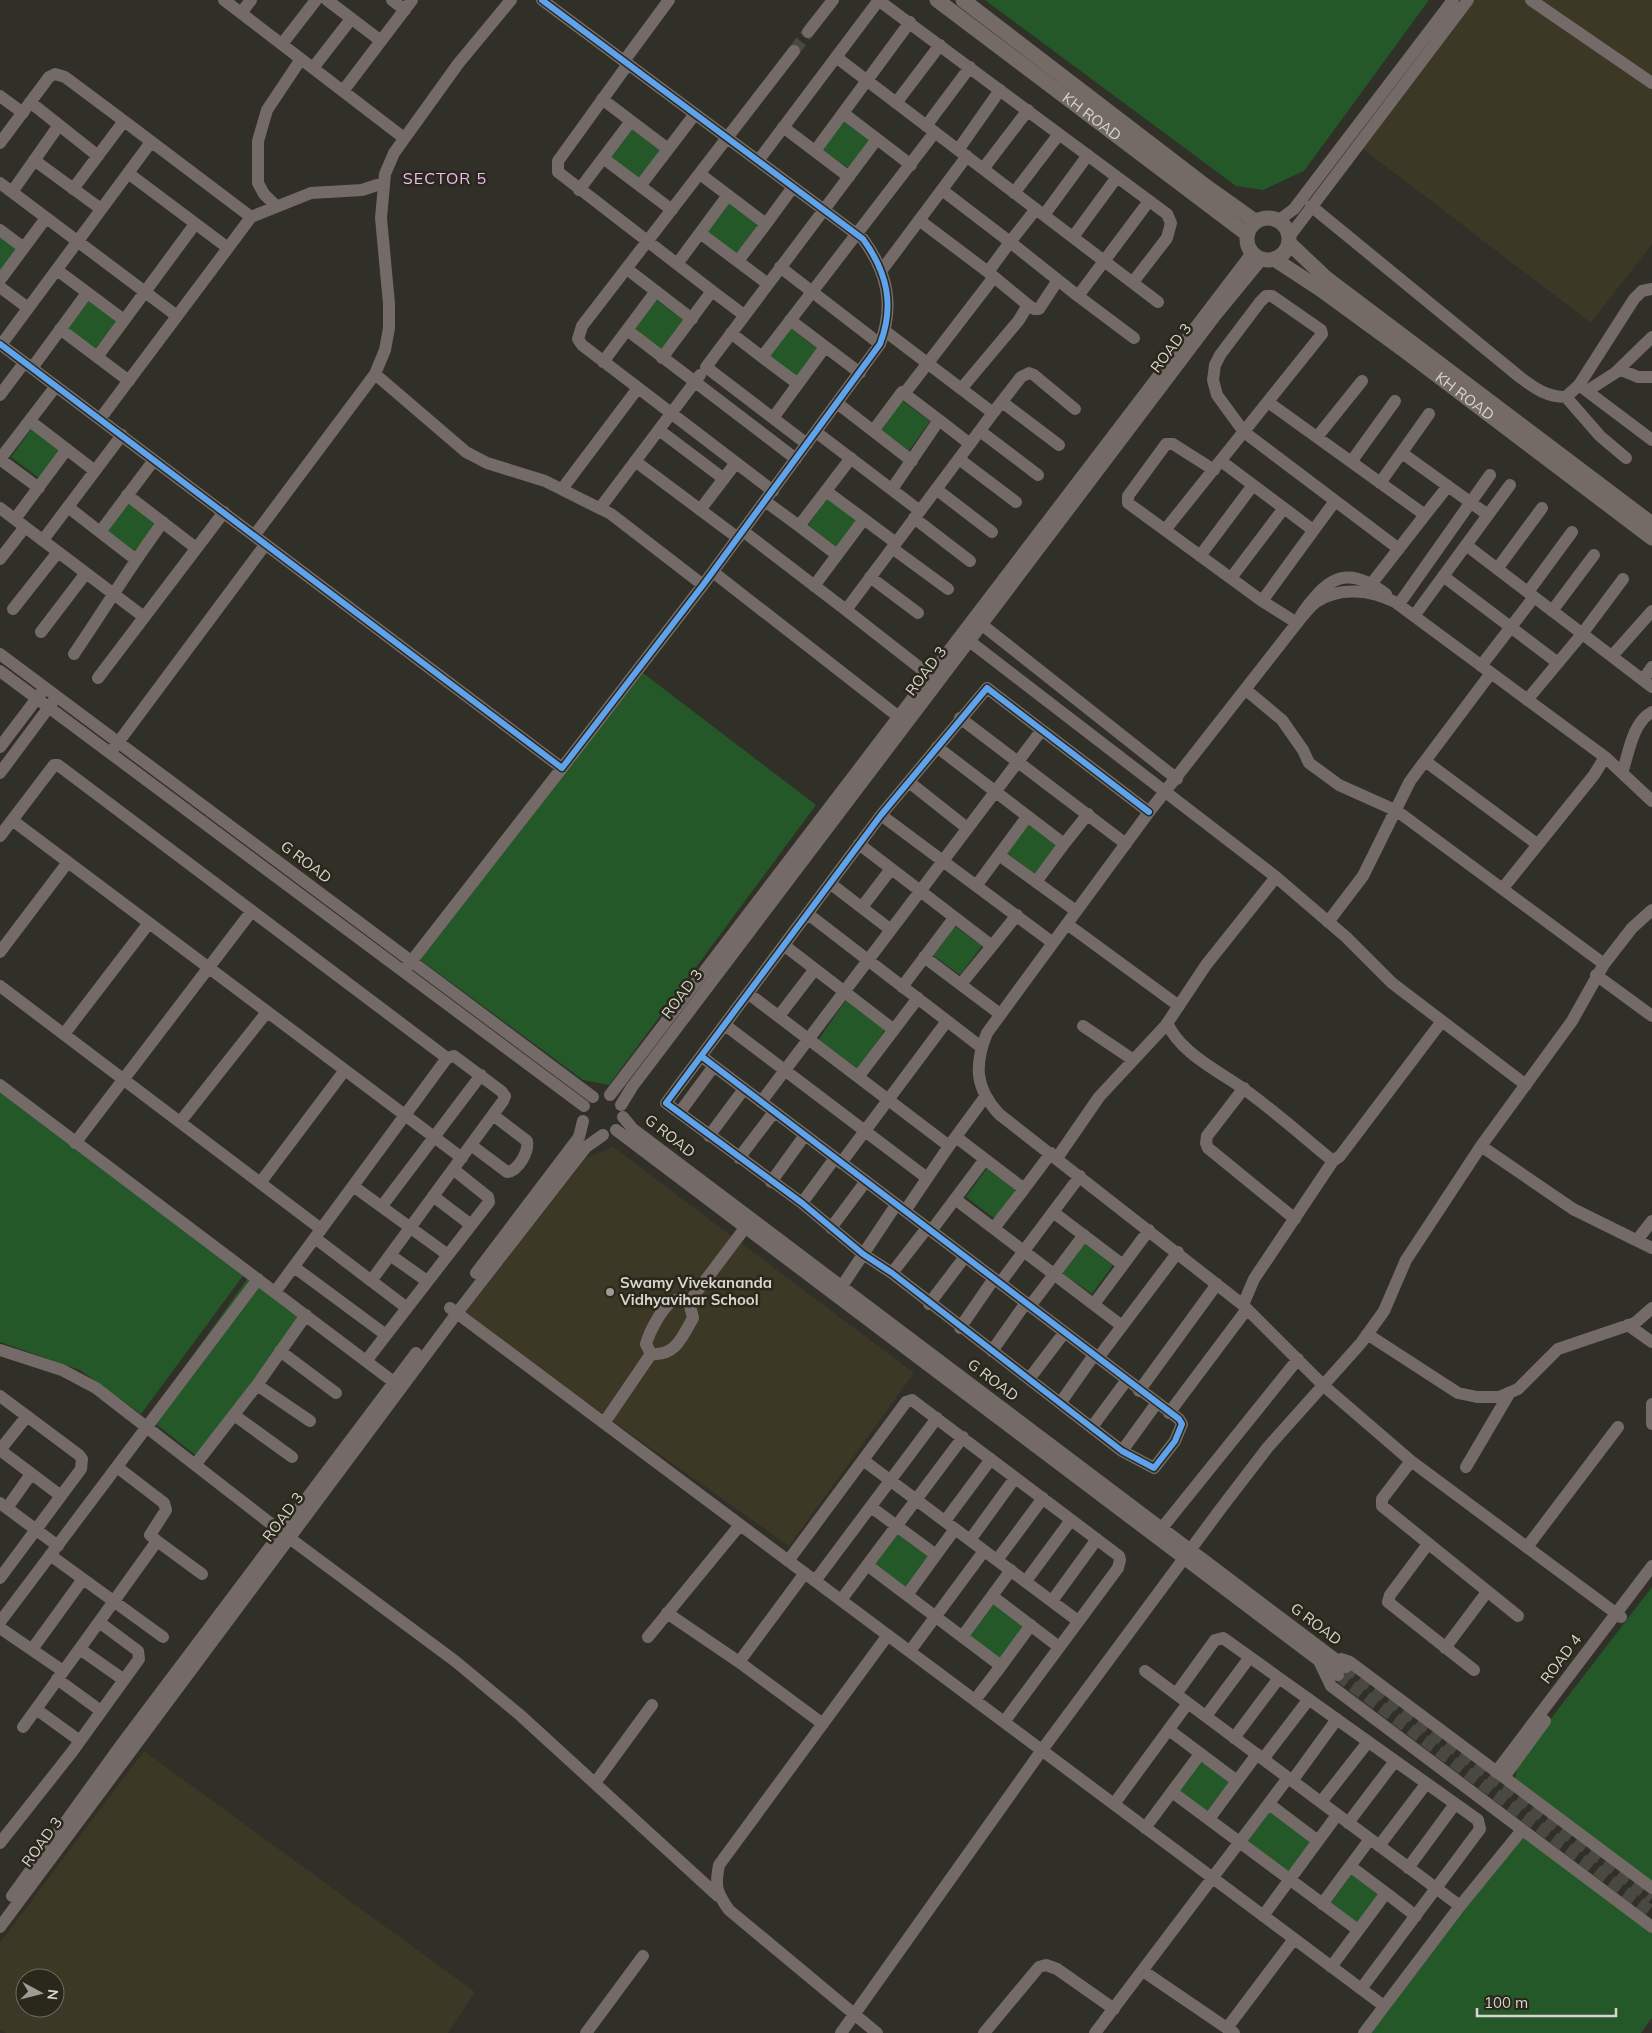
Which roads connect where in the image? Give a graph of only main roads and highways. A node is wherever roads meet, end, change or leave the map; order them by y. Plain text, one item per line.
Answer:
1 (937, 0) edge
2 (963, 0) edge
3 (1251, 228) junction
4 (1289, 240) junction
5 (1263, 257) junction
6 (1652, 524) edge
7 (1652, 538) edge

1 - 3 main road, KH ROAD
2 - 3 main road, KH ROAD
3 - 4 main road
3 - 5 main road
4 - 5 main road
4 - 6 main road, KH ROAD
5 - 7 main road, KH ROAD

